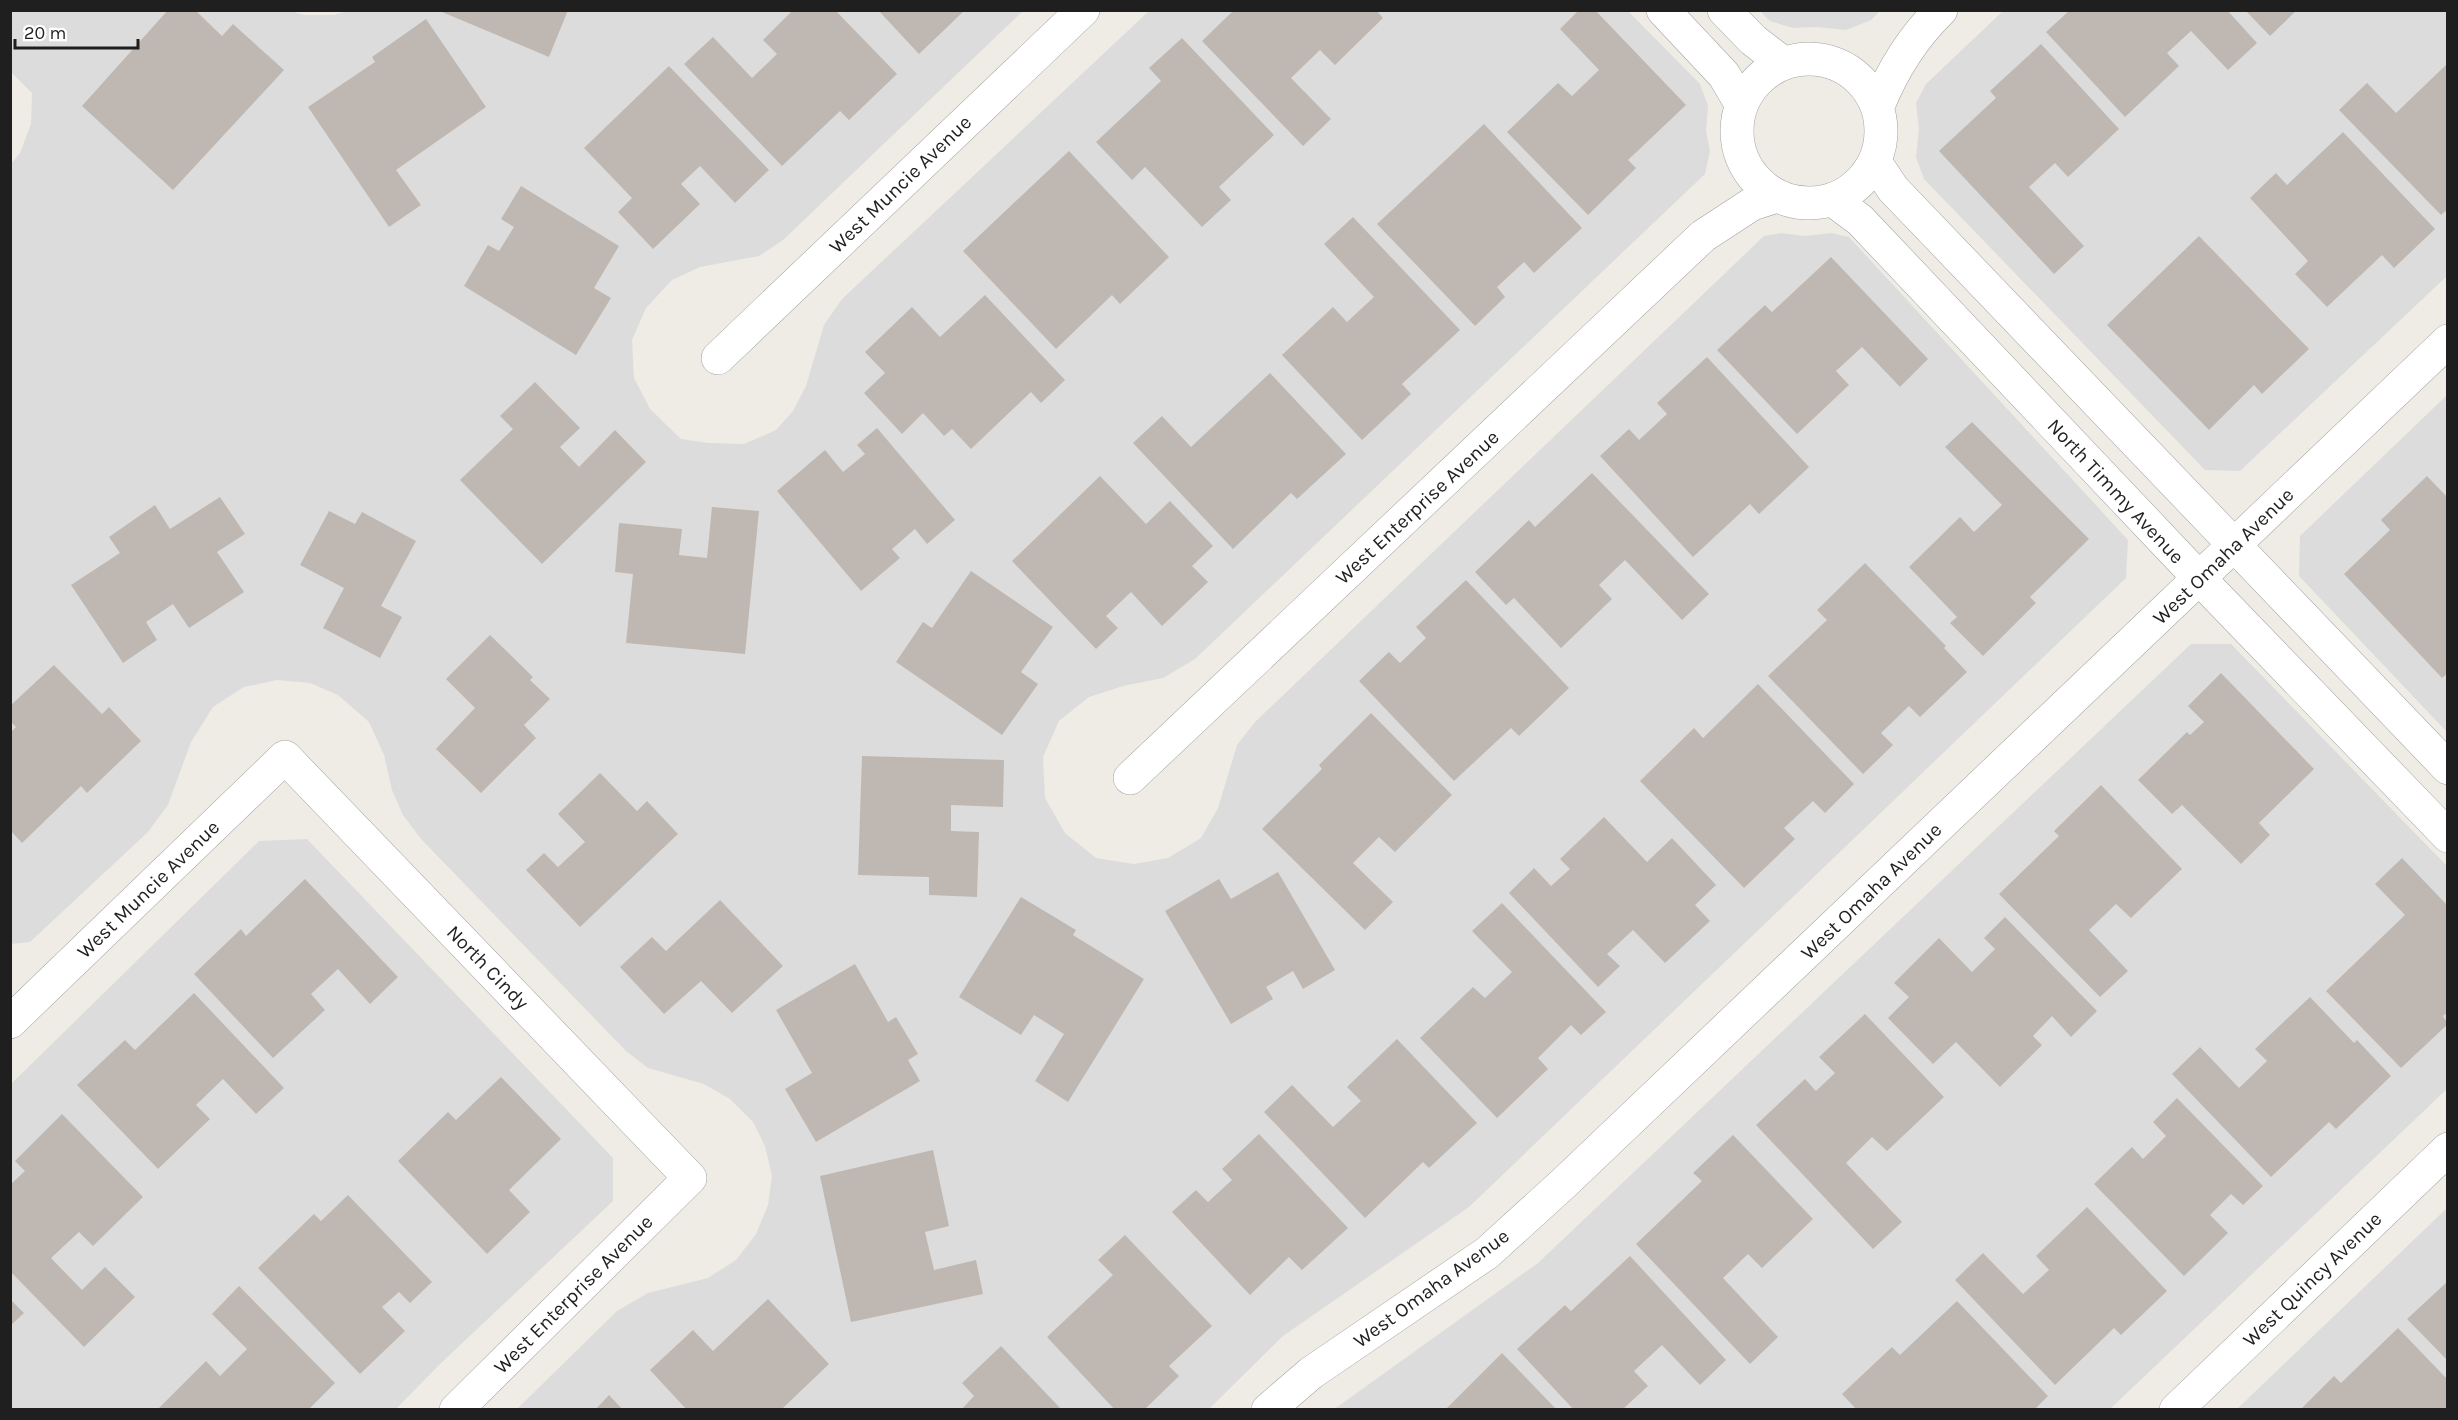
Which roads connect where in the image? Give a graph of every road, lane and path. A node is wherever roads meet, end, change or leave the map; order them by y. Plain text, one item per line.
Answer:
1 (1083, 10) edge
2 (1663, 10) edge
3 (1724, 10) edge
4 (1931, 21) edge
5 (1783, 63) junction
6 (1843, 66) junction
7 (1741, 104) junction
8 (1878, 106) junction
9 (1875, 162) junction
10 (1744, 164) junction
11 (1777, 196) junction
12 (1833, 200) junction
13 (1703, 236) junction
14 (2448, 341) edge
15 (718, 358) dead end
16 (2234, 544) junction
17 (2199, 578) junction
18 (285, 757) joint
19 (2448, 768) edge
20 (1130, 778) dead end
21 (2448, 836) edge
22 (10, 1022) edge
23 (2448, 1149) edge
24 (690, 1178) joint
25 (456, 1410) edge
26 (1268, 1410) edge
27 (2176, 1410) edge

1 - 15 street, West Muncie Avenue
2 - 7 street
3 - 5 street
4 - 6 street
4 - 8 street
5 - 6 street
5 - 7 street
6 - 8 street
7 - 10 street
8 - 9 street
9 - 12 street
9 - 16 street
10 - 11 street
10 - 13 street, West Enterprise Avenue
11 - 12 street
11 - 13 street, West Enterprise Avenue
12 - 17 street, North Timmy Avenue
13 - 20 street, West Enterprise Avenue
14 - 16 street, West Omaha Avenue
16 - 17 street, West Omaha Avenue
16 - 19 street
17 - 21 street, North Timmy Avenue
17 - 26 street, West Omaha Avenue
18 - 22 street, West Muncie Avenue
18 - 24 street, North Cindy
23 - 27 street, West Quincy Avenue
24 - 25 street, West Enterprise Avenue

